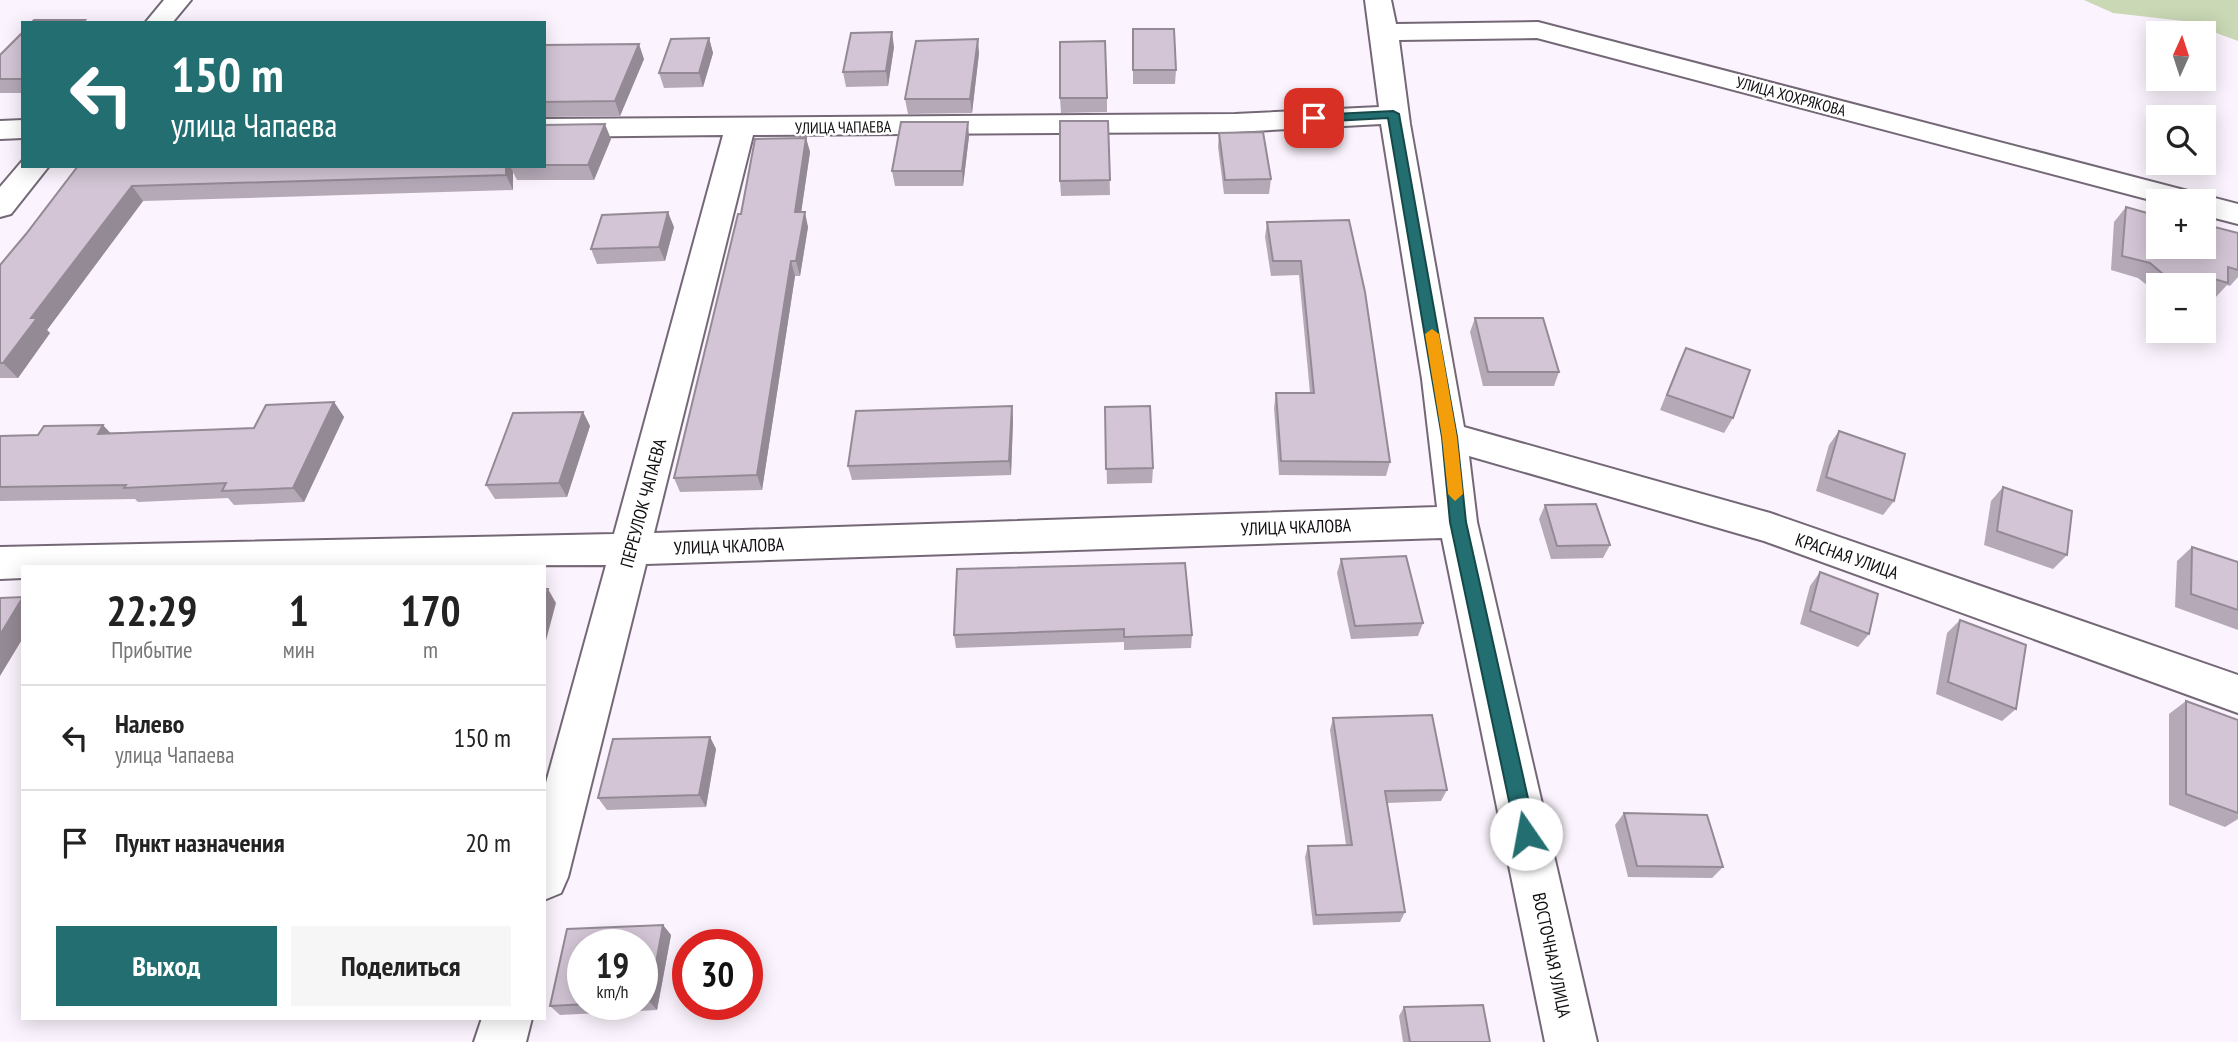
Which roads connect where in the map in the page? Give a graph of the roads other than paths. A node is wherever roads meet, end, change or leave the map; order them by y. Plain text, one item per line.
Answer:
1 (178, 0) edge
2 (1382, 16) edge
3 (160, 21) edge
4 (1393, 114) junction
5 (546, 128) edge
6 (740, 128) junction
7 (21, 129) edge
8 (0, 130) edge
9 (32, 168) edge
10 (2146, 189) edge
11 (0, 207) edge
12 (2216, 208) edge
13 (2238, 214) edge
14 (1450, 437) junction
15 (1458, 522) junction
16 (632, 549) junction
17 (0, 563) edge
18 (2238, 694) edge
19 (546, 870) edge
20 (506, 1020) edge
21 (500, 1042) edge
22 (1571, 1042) edge

1 - 3 street
2 - 4 street, ВОСТОЧНАЯ УЛИЦА
2 - 10 street, УЛИЦА ХОХРЯКОВА
4 - 6 street, УЛИЦА ЧАПАЕВА
4 - 14 street, ВОСТОЧНАЯ УЛИЦА
5 - 6 street, УЛИЦА ЧАПАЕВА
6 - 16 street, ПЕРЕУЛОК ЧАПАЕВА
7 - 8 street
9 - 11 street
12 - 13 street
14 - 15 street, ВОСТОЧНАЯ УЛИЦА
14 - 18 street, КРАСНАЯ УЛИЦА
15 - 16 street, УЛИЦА ЧКАЛОВА
15 - 22 street, ВОСТОЧНАЯ УЛИЦА
16 - 17 street, УЛИЦА ЧКАЛОВА
16 - 19 street, ПЕРЕУЛОК ЧАПАЕВА
20 - 21 street

